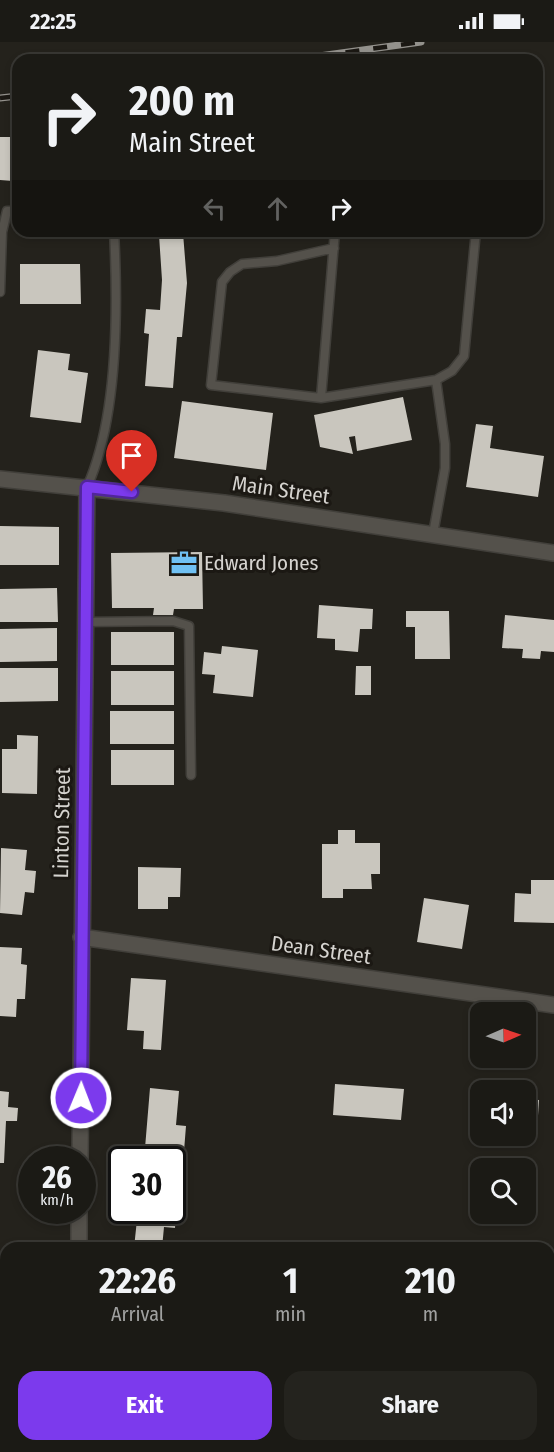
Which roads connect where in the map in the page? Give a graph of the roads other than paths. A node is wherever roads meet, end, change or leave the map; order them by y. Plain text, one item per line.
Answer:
1 (12, 211) edge
2 (114, 237) edge
3 (335, 237) edge
4 (475, 237) edge
5 (334, 249) junction
6 (0, 292) edge
7 (436, 380) junction
8 (321, 398) junction
9 (0, 479) edge
10 (87, 487) junction
11 (433, 534) junction
12 (554, 553) edge
13 (85, 622) junction
14 (191, 775) dead end
15 (81, 937) junction
16 (554, 1005) edge
17 (80, 1146) edge
18 (79, 1224) edge
19 (79, 1242) edge

1 - 6 lane
2 - 10 lane
3 - 5 lane
4 - 7 lane
5 - 8 lane
5 - 8 lane
7 - 8 lane
7 - 11 lane
9 - 10 street, Main Street
10 - 11 street, Main Street
10 - 13 street, Linton Street
11 - 12 street, Main Street
13 - 14 lane
13 - 15 street, Linton Street
15 - 16 street, Dean Street
15 - 17 street, Linton Street
18 - 19 street

